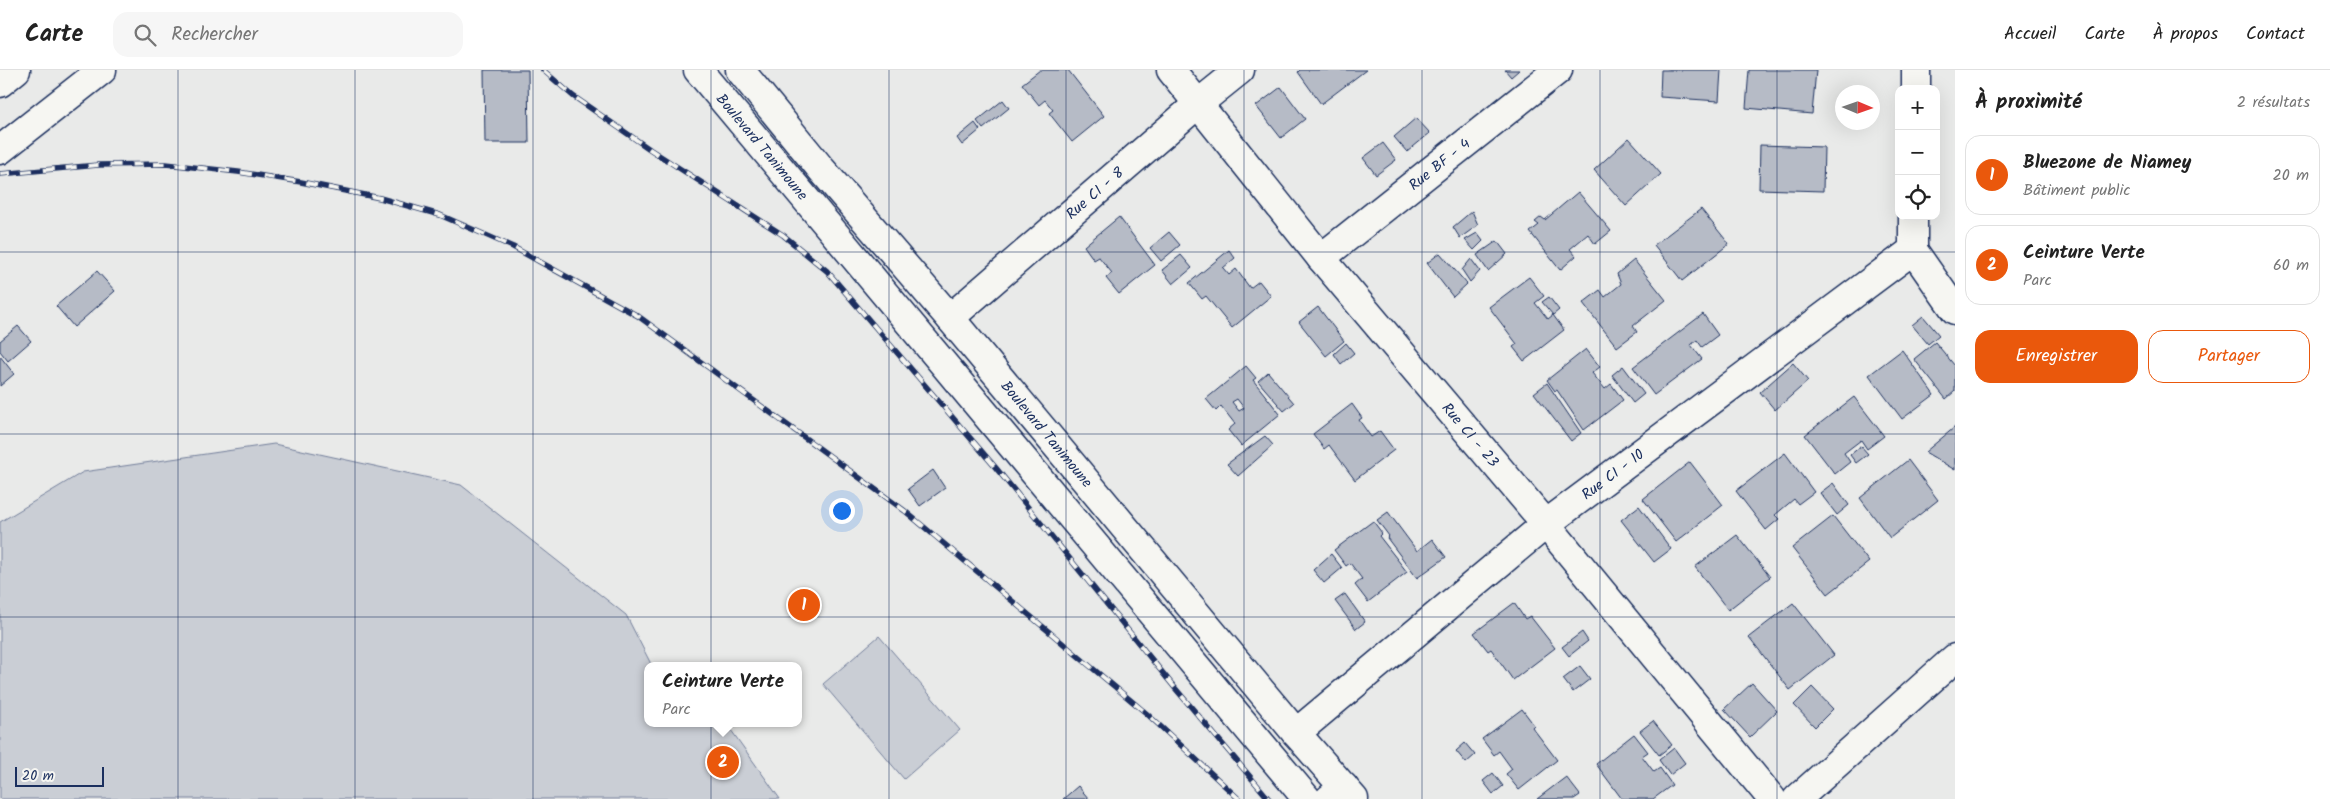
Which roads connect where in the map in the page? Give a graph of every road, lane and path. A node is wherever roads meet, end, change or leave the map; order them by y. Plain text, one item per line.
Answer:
1 (16, 70) edge
2 (102, 70) edge
3 (698, 70) edge
4 (740, 70) edge
5 (1171, 70) edge
6 (1240, 70) edge
7 (1558, 70) edge
8 (1916, 70) edge
9 (0, 83) edge
10 (1916, 85) edge
11 (1199, 103) junction
12 (0, 150) edge
13 (1914, 220) edge
14 (1913, 250) junction
15 (1321, 258) junction
16 (1955, 310) edge
17 (950, 318) junction
18 (1546, 524) junction
19 (1955, 658) edge
20 (1296, 733) junction
21 (1342, 795) edge
22 (1308, 799) edge
23 (1772, 799) edge
24 (1797, 799) edge

1 - 9 main road
2 - 12 main road
3 - 22 main road, Boulevard Tanimoune
4 - 17 main road, Boulevard Tanimoune
5 - 11 main road, Rue CI - 23
6 - 11 main road, Rue CI - 8
7 - 15 main road, Rue BF - 4
8 - 10 main road
11 - 15 main road, Rue CI - 23
11 - 17 main road, Rue CI - 8
13 - 14 main road
14 - 16 main road
14 - 18 main road, Rue CI - 10
15 - 18 main road, Rue CI - 23
17 - 20 main road, Boulevard Tanimoune
18 - 20 main road, Rue CI - 10
18 - 23 main road, Rue CI - 23
19 - 24 main road
20 - 21 main road, Boulevard Tanimoune

